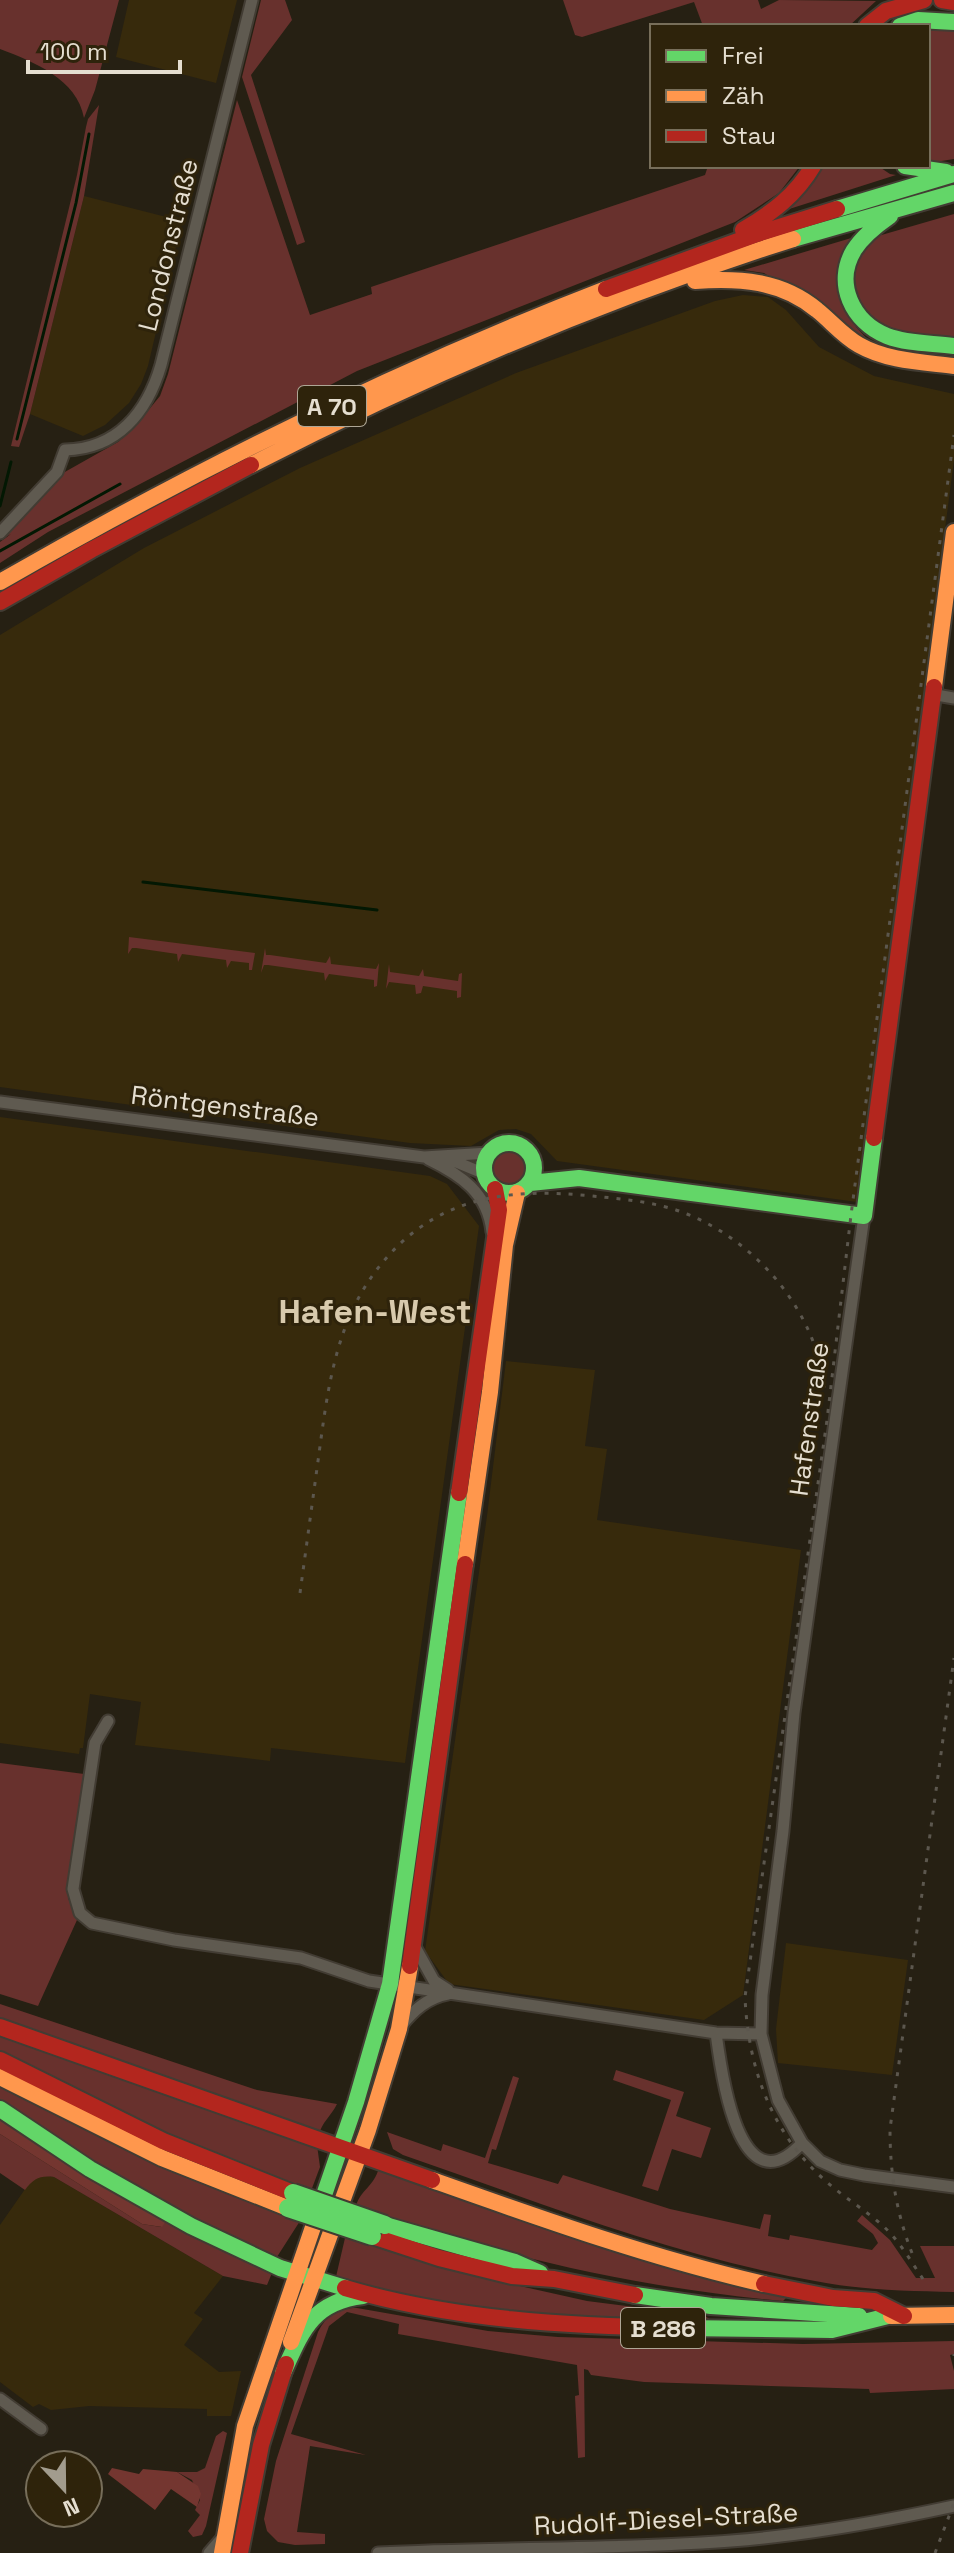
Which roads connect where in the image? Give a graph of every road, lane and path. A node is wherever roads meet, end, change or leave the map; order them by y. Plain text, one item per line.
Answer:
1 (252, 0) edge
2 (924, 0) edge
3 (942, 0) edge
4 (954, 2) edge
5 (954, 22) edge
6 (870, 24) edge
7 (906, 24) edge
8 (812, 168) edge
9 (913, 168) edge
10 (954, 173) edge
11 (954, 193) edge
12 (904, 207) junction
13 (708, 252) junction
14 (667, 284) junction
15 (952, 344) edge
16 (954, 366) edge
17 (954, 532) edge
18 (0, 533) edge
19 (0, 582) edge
20 (0, 602) edge
21 (931, 694) junction
22 (954, 698) edge
23 (0, 1102) edge
24 (489, 1153) junction
25 (424, 1157) junction
26 (444, 1157) junction
27 (534, 1163) junction
28 (579, 1178) junction
29 (490, 1182) junction
30 (523, 1188) junction
31 (864, 1216) junction
32 (493, 1243) junction
33 (490, 1324) junction
34 (108, 1721) dead end
35 (416, 1854) junction
36 (413, 1944) junction
37 (399, 1986) junction
38 (452, 1993) junction
39 (0, 2027) edge
40 (399, 2029) junction
41 (716, 2033) junction
42 (761, 2034) junction
43 (0, 2060) edge
44 (0, 2077) edge
45 (0, 2109) edge
46 (802, 2143) junction
47 (340, 2148) junction
48 (360, 2154) junction
49 (954, 2187) edge
50 (290, 2201) junction
51 (321, 2234) junction
52 (305, 2276) junction
53 (373, 2296) junction
54 (954, 2315) edge
55 (896, 2316) junction
56 (283, 2373) junction
57 (0, 2399) edge
58 (41, 2429) dead end
59 (954, 2506) edge
60 (223, 2545) edge
61 (633, 2550) edge
62 (209, 2553) edge
63 (240, 2553) edge
64 (378, 2553) edge

1 - 18 street, Londonstraße
2 - 6 main road
3 - 4 main road
5 - 7 main road
8 - 13 main road
9 - 10 main road
10 - 13 main road, A 70
11 - 12 main road, A 70
12 - 14 main road, A 70
12 - 15 main road
13 - 19 main road, A 70
14 - 16 main road
14 - 20 main road, A 70
17 - 21 main road, Hafenstraße
21 - 22 street
21 - 31 main road, Hafenstraße
23 - 25 street, Röntgenstraße
24 - 26 street, Röntgenstraße
24 - 27 main road
24 - 29 main road
25 - 26 street, Röntgenstraße
25 - 32 street
26 - 29 street, Röntgenstraße
27 - 28 main road
27 - 30 main road
28 - 30 main road
28 - 31 main road
29 - 30 main road
29 - 32 main road
30 - 33 main road
31 - 42 street, Hafenstraße
32 - 33 main road
33 - 35 main road
34 - 37 street
35 - 36 main road
35 - 37 main road
36 - 37 main road
36 - 38 street
37 - 38 street
37 - 40 main road
37 - 47 main road
38 - 40 street
38 - 41 street
39 - 47 main road
40 - 48 main road
41 - 42 street
41 - 46 street
42 - 46 street, Hafenstraße
43 - 50 main road, B 286
44 - 50 main road, B 286
45 - 52 main road, B 286
46 - 49 street, Hafenstraße
47 - 48 main road
47 - 51 main road
48 - 51 main road
48 - 55 main road
50 - 55 main road, B 286, bridge
51 - 52 main road
52 - 53 main road, B 286
52 - 56 main road
52 - 60 main road
53 - 55 main road, B 286
53 - 56 main road, B 286
54 - 55 main road, B 286
56 - 63 main road
57 - 58 street
59 - 61 street, Rudolf-Diesel-Straße
60 - 62 street
61 - 64 street, Rudolf-Diesel-Straße

